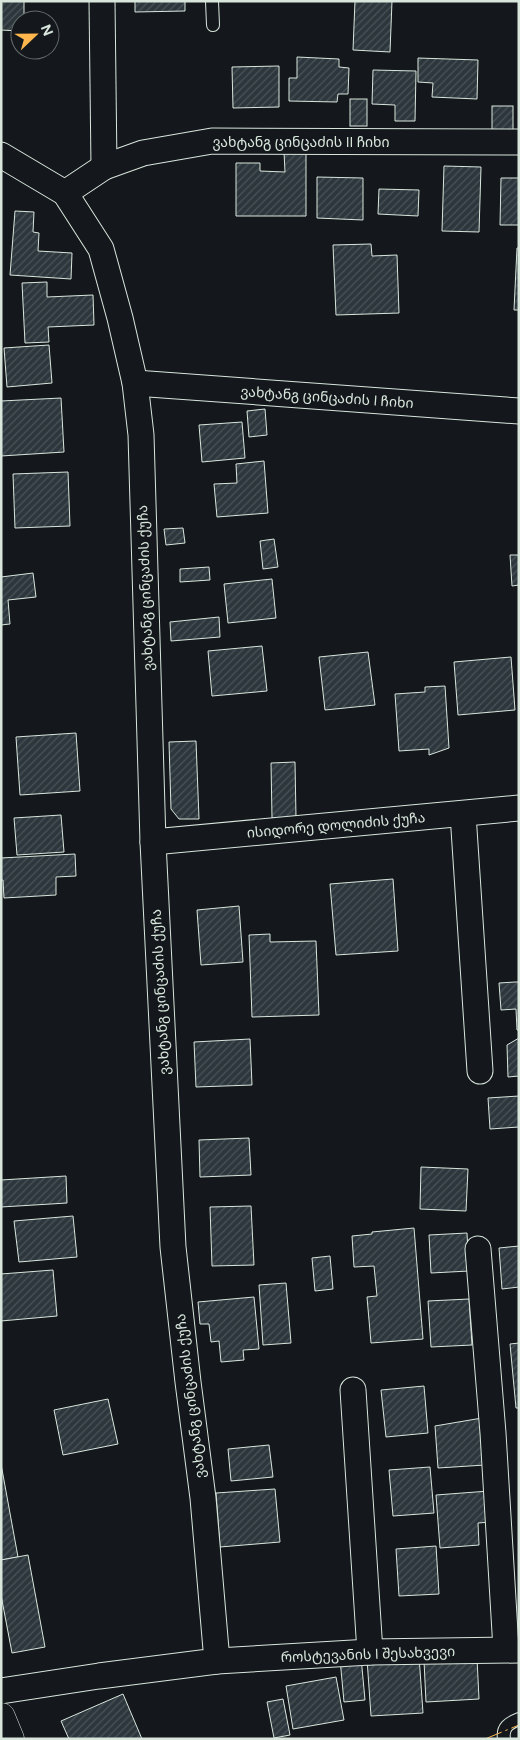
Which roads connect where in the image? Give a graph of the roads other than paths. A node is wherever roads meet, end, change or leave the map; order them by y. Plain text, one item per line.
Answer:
1 (102, 1) edge
2 (212, 1) edge
3 (213, 25) dead end
4 (519, 142) edge
5 (1, 155) edge
6 (104, 166) junction
7 (66, 193) junction
8 (135, 383) junction
9 (519, 411) edge
10 (519, 808) edge
11 (462, 814) junction
12 (153, 842) junction
13 (480, 1071) dead end
14 (478, 1248) dead end
15 (353, 1390) dead end
16 (513, 1649) edge
17 (370, 1652) junction
18 (217, 1661) junction
19 (1, 1691) edge
20 (1, 1717) edge
21 (519, 1719) edge
22 (10, 1739) edge
23 (504, 1739) edge

1 - 6 street
2 - 3 lane
4 - 6 street, ვახტანგ ცინცაძის II ჩიხი
5 - 7 street, ვახტანგ ცინცაძის ქუჩა
6 - 7 street, ვახტანგ ცინცაძის II ჩიხი
7 - 8 street, ვახტანგ ცინცაძის ქუჩა
8 - 9 street, ვახტანგ ცინცაძის I ჩიხი
8 - 12 street, ვახტანგ ცინცაძის ქუჩა
10 - 11 street, ისიდორე დოლიძის ქუჩა
11 - 12 street, ისიდორე დოლიძის ქუჩა
11 - 13 street
12 - 18 street, ვახტანგ ცინცაძის ქუჩა
14 - 16 street
15 - 17 street
16 - 17 street, როსტევანის I შესახვევი
17 - 18 street, როსტევანის I შესახვევი
18 - 19 street
20 - 22 street
21 - 23 lane

